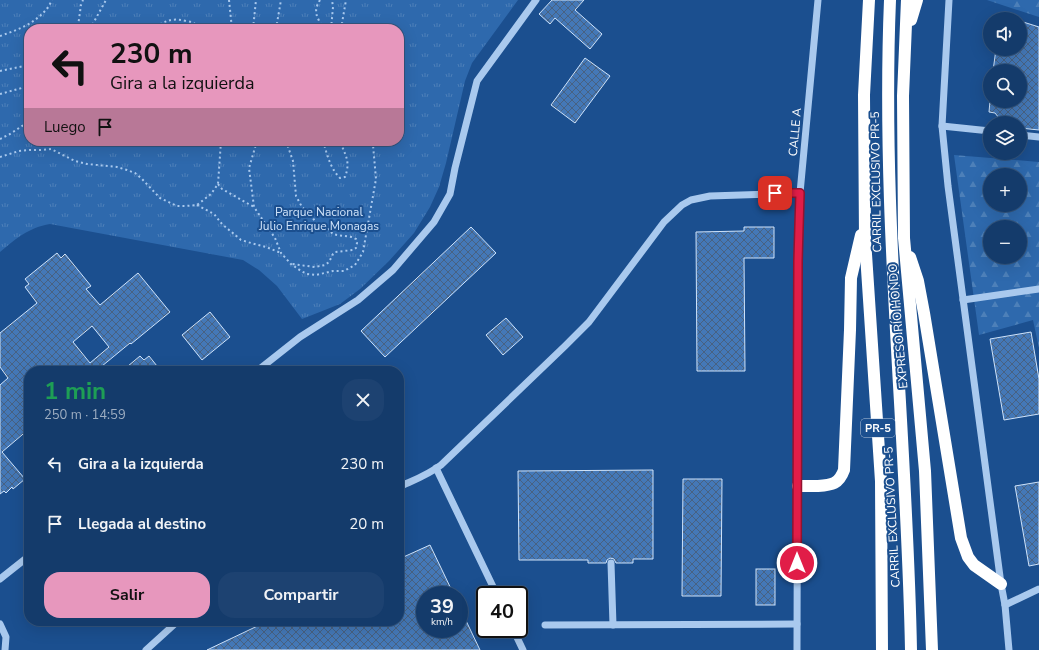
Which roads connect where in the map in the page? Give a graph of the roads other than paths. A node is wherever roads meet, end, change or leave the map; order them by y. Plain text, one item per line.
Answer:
1 (536, 0) edge
2 (818, 0) edge
3 (869, 0) edge
4 (890, 0) edge
5 (907, 0) edge
6 (917, 0) edge
7 (948, 0) edge
8 (906, 34) junction
9 (942, 126) junction
10 (983, 130) edge
11 (1027, 136) edge
12 (1039, 137) edge
13 (800, 193) junction
14 (865, 218) junction
15 (904, 238) junction
16 (1039, 290) edge
17 (963, 300) junction
18 (263, 366) edge
19 (436, 468) junction
20 (404, 485) edge
21 (798, 486) junction
22 (24, 560) edge
23 (611, 563) dead end
24 (0, 579) edge
25 (1001, 584) junction
26 (493, 586) edge
27 (1039, 590) edge
28 (1005, 605) junction
29 (0, 624) edge
30 (797, 624) junction
31 (546, 625) dead end
32 (613, 625) junction
33 (172, 626) edge
34 (517, 638) edge
35 (932, 644) edge
36 (882, 645) edge
37 (5, 650) edge
38 (146, 650) edge
39 (523, 650) edge
40 (797, 650) edge
41 (911, 650) edge
42 (1009, 650) edge

1 - 18 street
2 - 13 street, CALLE A
3 - 14 highway, PR-5
4 - 41 highway, CARRIL EXCLUSIVO PR-5
5 - 8 highway, EXPRESO RÍO HONDO
6 - 8 highway
7 - 9 street
8 - 15 highway, EXPRESO RÍO HONDO
9 - 10 street
9 - 17 street
11 - 12 street
13 - 19 street
13 - 21 street, CALLE A
14 - 21 highway
14 - 36 highway, PR-5
15 - 25 highway
15 - 35 highway, EXPRESO RÍO HONDO
16 - 17 street
17 - 25 street
19 - 20 street
19 - 26 street
21 - 30 street, CALLE A
22 - 24 street
23 - 32 street
25 - 28 street
27 - 28 street
28 - 42 street
29 - 37 street
30 - 32 street
30 - 40 street, CALLE A
31 - 32 street
33 - 38 street
34 - 39 street

